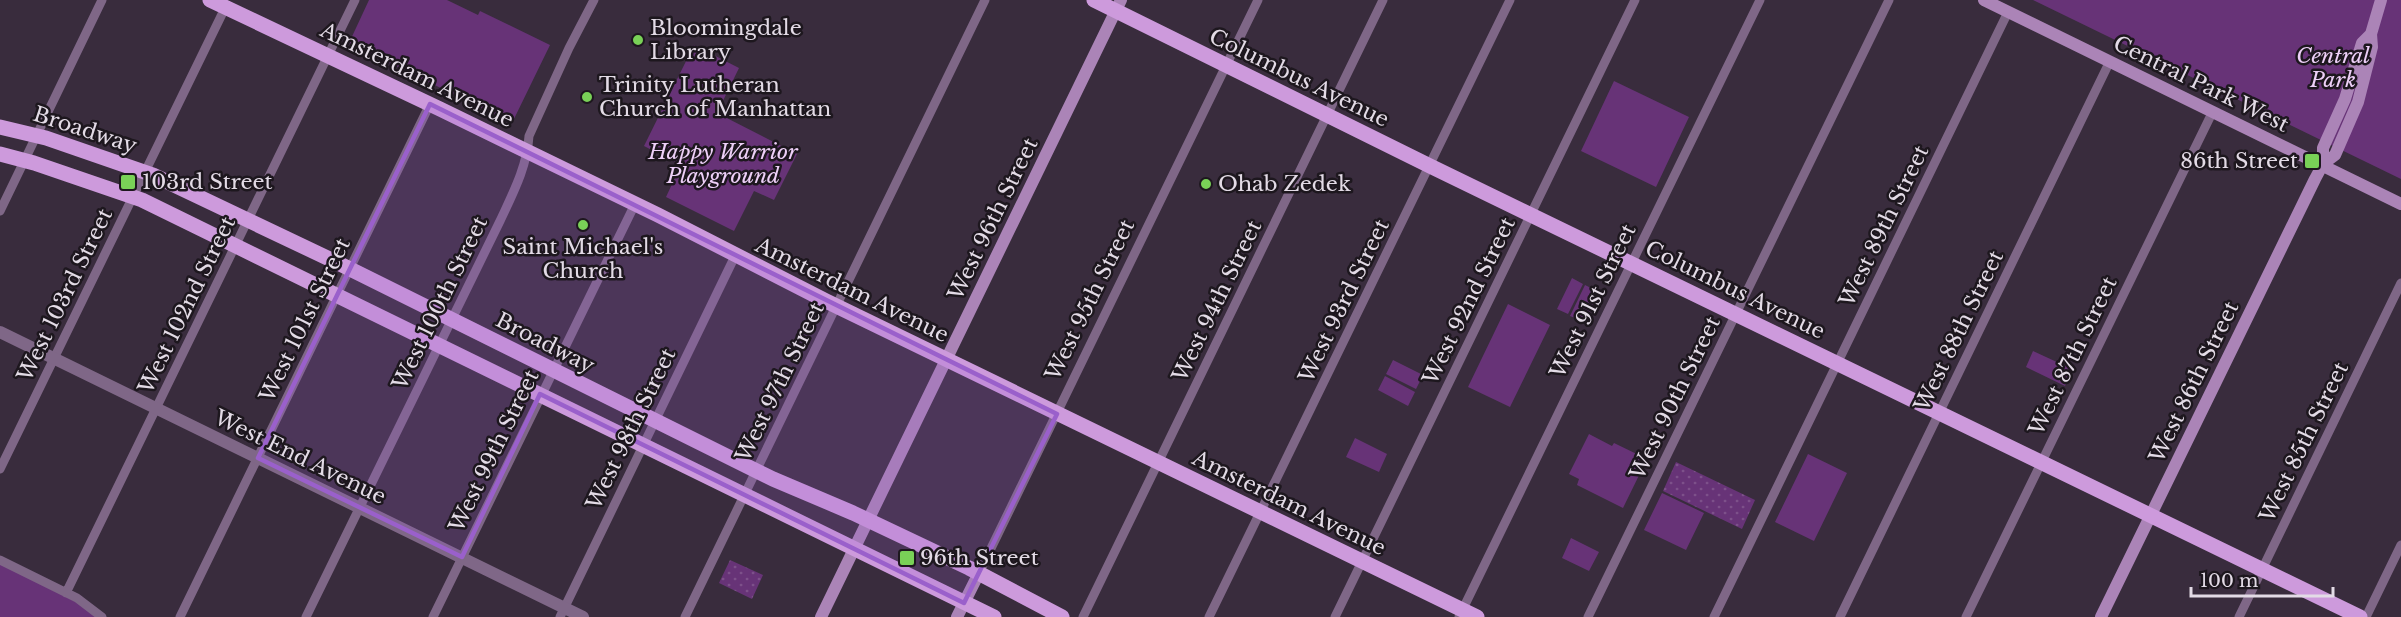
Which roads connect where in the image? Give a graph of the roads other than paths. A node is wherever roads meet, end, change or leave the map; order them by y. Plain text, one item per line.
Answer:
1 (102, 0) edge
2 (210, 0) edge
3 (355, 0) edge
4 (594, 0) edge
5 (985, 0) edge
6 (1094, 0) edge
7 (1258, 0) edge
8 (1383, 0) edge
9 (1510, 0) edge
10 (1635, 0) edge
11 (1760, 0) edge
12 (1889, 0) edge
13 (1984, 0) edge
14 (2381, 0) edge
15 (1119, 6) edge
16 (225, 8) junction
17 (2008, 12) junction
18 (328, 55) junction
19 (2110, 61) junction
20 (1226, 65) junction
21 (430, 104) junction
22 (2213, 111) junction
23 (1327, 114) junction
24 (0, 127) edge
25 (37, 135) junction
26 (528, 152) junction
27 (0, 154) edge
28 (25, 160) junction
29 (2323, 164) junction
30 (1430, 166) junction
31 (145, 171) junction
32 (133, 196) junction
33 (635, 204) junction
34 (2401, 204) edge
35 (0, 211) edge
36 (1531, 213) junction
37 (249, 220) junction
38 (236, 245) junction
39 (735, 256) junction
40 (1632, 263) junction
41 (350, 269) junction
42 (2401, 283) edge
43 (338, 294) junction
44 (837, 306) junction
45 (1736, 314) junction
46 (451, 319) junction
47 (0, 332) edge
48 (439, 344) junction
49 (54, 359) junction
50 (946, 360) junction
51 (1837, 363) junction
52 (553, 370) junction
53 (541, 394) junction
54 (156, 408) junction
55 (1940, 412) junction
56 (1057, 414) junction
57 (655, 420) junction
58 (644, 444) junction
59 (258, 458) junction
60 (2041, 462) junction
61 (1158, 463) junction
62 (0, 469) edge
63 (756, 470) junction
64 (744, 495) junction
65 (359, 507) junction
66 (1260, 512) junction
67 (2151, 514) junction
68 (868, 519) junction
69 (2401, 545) edge
70 (853, 548) junction
71 (462, 557) junction
72 (0, 560) edge
73 (1362, 562) junction
74 (2262, 569) junction
75 (979, 573) junction
76 (66, 593) junction
77 (964, 603) junction
78 (562, 612) edge
79 (1461, 614) edge
80 (102, 617) edge
81 (180, 617) edge
82 (306, 617) edge
83 (433, 617) edge
84 (583, 617) edge
85 (685, 617) edge
86 (821, 617) edge
87 (957, 617) edge
88 (994, 617) edge
89 (1062, 617) edge
90 (1083, 617) edge
91 (1209, 617) edge
92 (1335, 617) edge
93 (1477, 617) edge
94 (1588, 617) edge
95 (1714, 617) edge
96 (1840, 617) edge
97 (1966, 617) edge
98 (2101, 617) edge
99 (2239, 617) edge
100 (2360, 617) edge
101 (2366, 617) edge

1 - 25 street
2 - 16 main road, Amsterdam Avenue
3 - 18 street, West 102nd Street
4 - 26 street, West 100th Street
5 - 44 street, West 97th Street
6 - 15 main road, Columbus Avenue
7 - 20 street, West 95th Street
8 - 23 street, West 94th Street
9 - 30 street, West 93rd Street
10 - 36 street, West 92nd Street
11 - 40 street, West 91st Street
12 - 45 street, West 90th Street
13 - 17 main road, Central Park West
14 - 29 main road, West 86th Street
15 - 20 main road, Columbus Avenue
15 - 50 main road, West 96th Street
16 - 18 main road, Amsterdam Avenue
16 - 31 street, West 103rd Street
17 - 19 main road, Central Park West
17 - 51 street, West 89th Street
18 - 21 main road, Amsterdam Avenue
18 - 37 street, West 102nd Street
19 - 22 main road, Central Park West
19 - 55 street, West 88th Street
20 - 23 main road, Columbus Avenue
20 - 56 street, West 95th Street
21 - 26 main road, Amsterdam Avenue
21 - 41 street, West 101st Street
22 - 29 main road, Central Park West
22 - 60 street, West 87th Street
23 - 30 main road, Columbus Avenue
23 - 61 street, West 94th Street
24 - 25 main road, Broadway
25 - 28 street
25 - 31 main road, Broadway
26 - 33 main road, Amsterdam Avenue
26 - 46 street, West 100th Street
27 - 28 main road
28 - 32 main road
28 - 35 street
29 - 34 main road, Central Park West
29 - 67 main road, West 86th Street
30 - 36 main road, Columbus Avenue
30 - 66 street, West 93rd Street
31 - 32 street, West 103rd Street
31 - 37 main road, Broadway
32 - 38 main road
32 - 49 street, West 103rd Street
33 - 39 main road, Amsterdam Avenue
33 - 52 street, West 99th Street
36 - 40 main road, Columbus Avenue
36 - 73 street, West 92nd Street
37 - 38 street, West 102nd Street
37 - 41 main road, Broadway
38 - 43 main road
38 - 54 street, West 102nd Street
39 - 44 main road, Amsterdam Avenue
39 - 57 street, West 98th Street
40 - 45 main road, Columbus Avenue
40 - 79 street, West 91st Street
41 - 43 street, West 101st Street
41 - 46 main road, Broadway
42 - 74 street, West 85th Street
43 - 48 main road
43 - 59 street, West 101st Street
44 - 50 main road, Amsterdam Avenue
44 - 63 street, West 97th Street
45 - 51 main road, Columbus Avenue
45 - 94 street, West 90th Street
46 - 48 street, West 100th Street
46 - 52 main road, Broadway
47 - 49 street, West End Avenue
48 - 53 main road
48 - 65 street, West 100th Street
49 - 54 street, West End Avenue
49 - 62 street, West 103rd Street
50 - 56 main road, Amsterdam Avenue
50 - 68 main road, West 96th Street
51 - 55 main road, Columbus Avenue
51 - 95 street, West 89th Street
52 - 53 street, West 99th Street
52 - 57 main road, Broadway
53 - 58 main road
53 - 71 street, West 99th Street
54 - 59 street, West End Avenue
54 - 76 street, West 102nd Street
55 - 60 main road, Columbus Avenue
55 - 96 street, West 88th Street
56 - 61 main road, Amsterdam Avenue
56 - 75 street, West 95th Street
57 - 58 street, West 98th Street
57 - 63 main road, Broadway
58 - 64 main road
58 - 78 street, West 98th Street
59 - 65 street, West End Avenue
59 - 81 street, West 101st Street
60 - 67 main road, Columbus Avenue
60 - 97 street, West 87th Street
61 - 66 main road, Amsterdam Avenue
61 - 90 street, West 94th Street
63 - 64 street, West 97th Street
63 - 68 main road, Broadway
64 - 70 main road
64 - 85 street, West 97th Street
65 - 71 street, West End Avenue
65 - 82 street, West 100th Street
66 - 73 main road, Amsterdam Avenue
66 - 91 street, West 93rd Street
67 - 74 main road, Columbus Avenue
67 - 98 main road, West 86th Street
68 - 70 main road, West 96th Street
68 - 75 main road, Broadway
69 - 101 street
70 - 77 main road
70 - 86 main road, West 96th Street
71 - 78 street, West End Avenue
71 - 83 street, West 99th Street
72 - 76 street
73 - 79 main road, Amsterdam Avenue
73 - 92 street, West 92nd Street
74 - 99 street, West 85th Street
74 - 100 main road, Columbus Avenue
75 - 77 main road, West 95th Street
75 - 89 main road, Broadway
76 - 80 street
77 - 87 main road, West 95th Street
77 - 88 main road
78 - 84 street, West End Avenue
79 - 93 main road, Amsterdam Avenue

